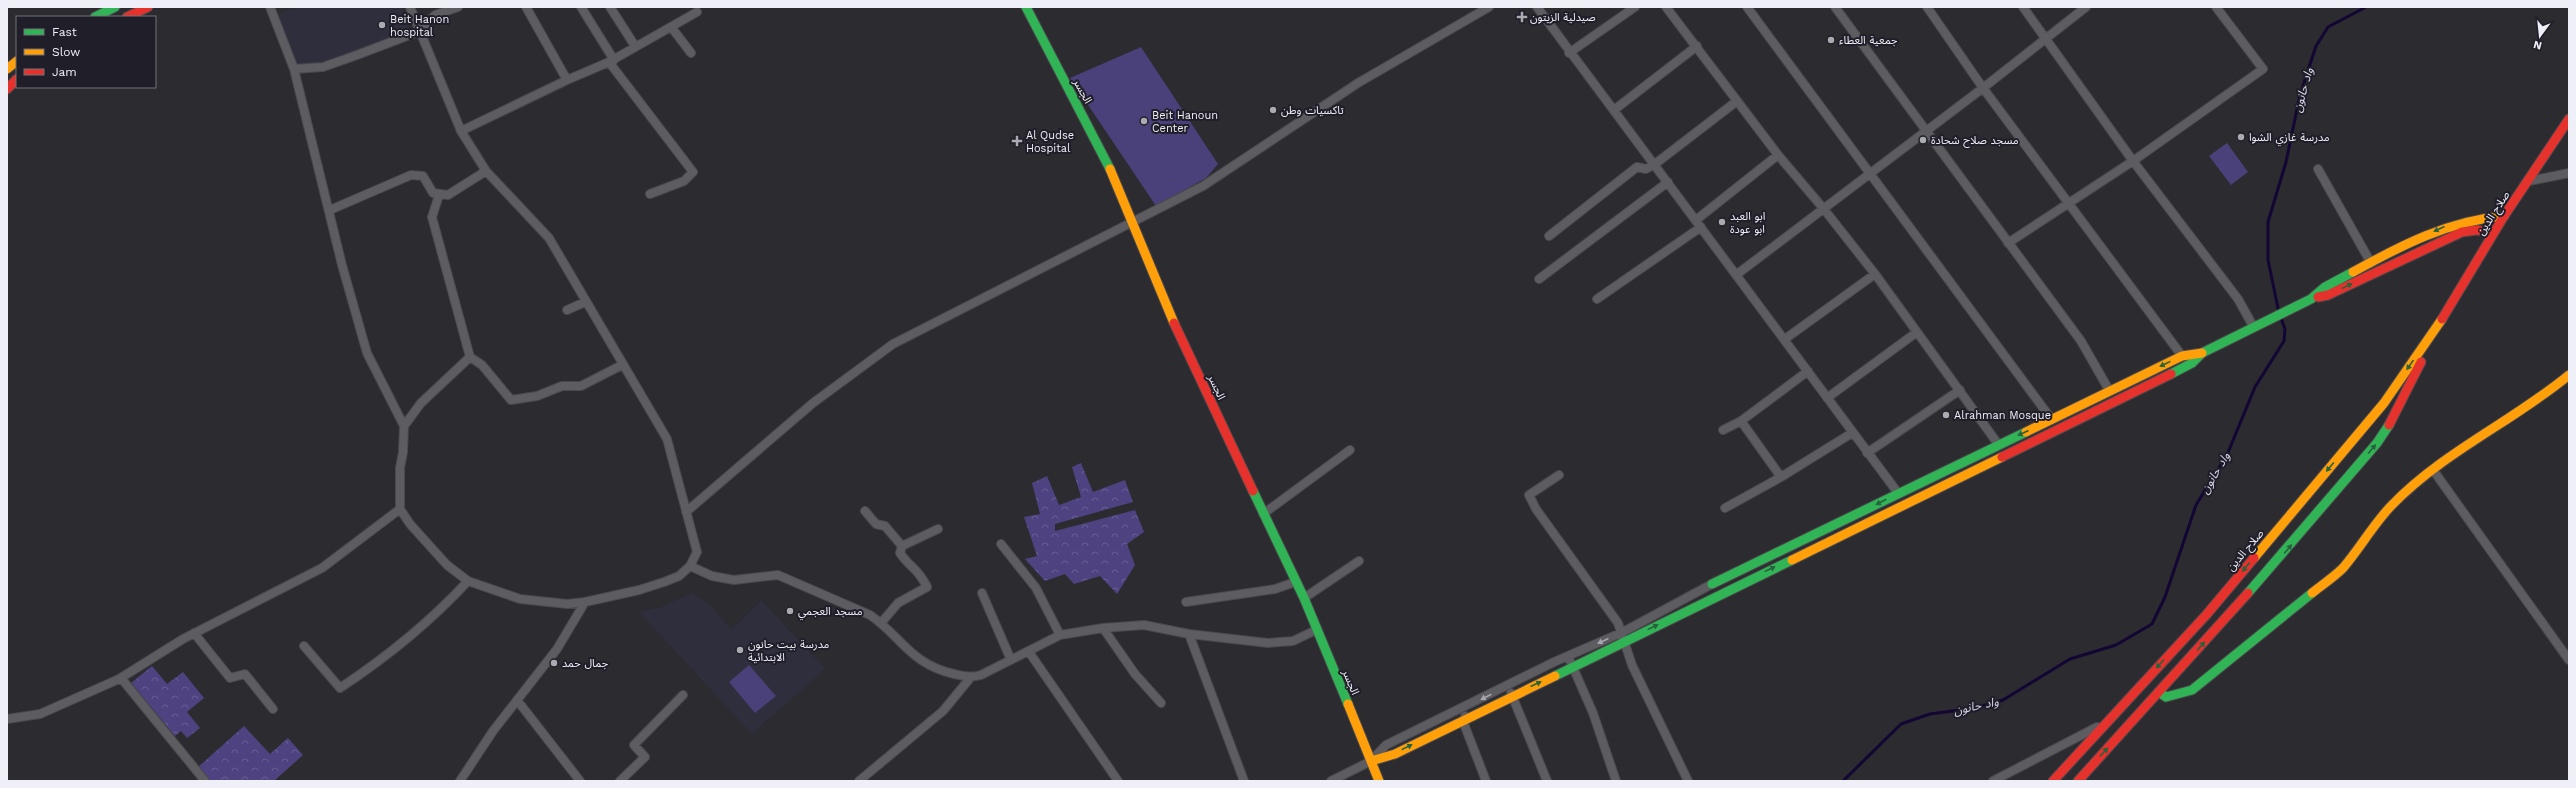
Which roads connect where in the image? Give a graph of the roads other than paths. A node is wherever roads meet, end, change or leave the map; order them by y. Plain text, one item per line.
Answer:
1 (115, 7) edge
2 (148, 7) edge
3 (270, 7) edge
4 (410, 7) edge
5 (458, 7) edge
6 (526, 7) edge
7 (581, 7) edge
8 (610, 7) edge
9 (1026, 7) edge
10 (1489, 7) edge
11 (1537, 7) edge
12 (1635, 7) edge
13 (1666, 7) edge
14 (1747, 7) edge
15 (1835, 7) edge
16 (1927, 7) edge
17 (2023, 7) edge
18 (2086, 7) edge
19 (2216, 7) edge
20 (698, 12) dead end
21 (97, 16) edge
22 (129, 16) edge
23 (672, 28) junction
24 (420, 31) junction
25 (2047, 39) junction
26 (635, 46) junction
27 (1697, 46) junction
28 (691, 52) dead end
29 (1569, 53) junction
30 (612, 61) junction
31 (16, 62) edge
32 (8, 68) edge
33 (294, 70) junction
34 (16, 80) edge
35 (566, 80) junction
36 (1983, 88) junction
37 (7, 89) edge
38 (1737, 101) junction
39 (1614, 110) junction
40 (2569, 120) edge
41 (461, 131) junction
42 (1925, 131) junction
43 (1778, 156) junction
44 (2133, 161) junction
45 (1655, 164) junction
46 (2318, 168) dead end
47 (486, 170) junction
48 (1871, 172) junction
49 (2569, 173) edge
50 (2528, 181) junction
51 (1668, 182) junction
52 (650, 194) dead end
53 (439, 195) junction
54 (2069, 203) junction
55 (1823, 208) junction
56 (330, 210) junction
57 (2504, 216) junction
58 (1133, 223) junction
59 (1698, 223) junction
60 (2493, 234) junction
61 (1549, 236) dead end
62 (2008, 243) junction
63 (2371, 263) junction
64 (1874, 274) junction
65 (1736, 275) junction
66 (1539, 279) dead end
67 (1598, 299) dead end
68 (2311, 299) junction
69 (585, 302) junction
70 (567, 310) dead end
71 (2440, 322) junction
72 (2258, 324) junction
73 (1917, 332) junction
74 (1785, 339) junction
75 (2202, 353) junction
76 (2182, 356) junction
77 (470, 357) junction
78 (622, 365) junction
79 (1808, 371) junction
80 (2569, 375) edge
81 (1960, 390) junction
82 (2109, 390) junction
83 (1827, 398) junction
84 (2052, 420) junction
85 (1741, 421) junction
86 (404, 426) junction
87 (1723, 430) dead end
88 (1852, 433) junction
89 (1998, 444) junction
90 (1350, 450) dead end
91 (1867, 453) junction
92 (2433, 470) junction
93 (1559, 475) dead end
94 (1780, 477) junction
95 (1898, 493) junction
96 (1725, 508) dead end
97 (400, 509) junction
98 (865, 511) dead end
99 (686, 512) junction
100 (1263, 514) junction
101 (938, 529) dead end
102 (1001, 544) dead end
103 (902, 546) junction
104 (1359, 561) dead end
105 (690, 566) junction
106 (468, 581) junction
107 (1295, 582) junction
108 (1712, 584) joint
109 (982, 593) dead end
110 (1304, 598) junction
111 (585, 602) junction
112 (1186, 602) dead end
113 (881, 623) junction
114 (1103, 628) junction
115 (1316, 630) junction
116 (1623, 632) junction
117 (194, 633) junction
118 (1189, 634) junction
119 (1060, 635) junction
120 (1624, 642) junction
121 (304, 646) dead end
122 (1029, 652) junction
123 (1568, 656) junction
124 (1011, 660) junction
125 (2569, 660) edge
126 (1574, 666) junction
127 (121, 678) junction
128 (971, 678) junction
129 (1506, 686) junction
130 (2159, 692) junction
131 (683, 695) dead end
132 (1512, 695) junction
133 (517, 700) junction
134 (1161, 703) dead end
135 (273, 709) dead end
136 (1462, 709) junction
137 (1466, 718) junction
138 (7, 719) edge
139 (2107, 722) junction
140 (1371, 760) junction
141 (205, 781) edge
142 (460, 781) edge
143 (580, 781) edge
144 (620, 781) edge
145 (859, 781) edge
146 (1118, 781) edge
147 (1244, 781) edge
148 (1331, 781) edge
149 (1379, 781) edge
150 (1486, 781) edge
151 (1547, 781) edge
152 (1616, 781) edge
153 (1688, 781) edge
154 (1993, 781) edge
155 (2054, 781) edge
156 (2078, 781) edge

1 - 21 main road
2 - 22 main road
3 - 33 street
4 - 24 street
5 - 24 street
6 - 35 street
7 - 30 street
8 - 26 street
9 - 58 main road, الجسر
10 - 58 street
11 - 29 street
12 - 29 street
13 - 27 street
14 - 48 street
15 - 42 street
16 - 36 street
17 - 25 street
18 - 25 street
19 - 44 street
20 - 23 street
23 - 26 street
23 - 28 street
24 - 33 street
24 - 41 street
25 - 36 street
25 - 44 street
26 - 30 street
27 - 38 street
27 - 39 street
29 - 39 street
30 - 35 street
30 - 52 street
31 - 32 main road
33 - 56 street
34 - 37 main road
35 - 41 street
36 - 42 street
36 - 54 street
38 - 43 street
38 - 45 street
39 - 45 street
40 - 50 main road, صلاح الدين
41 - 47 street
42 - 48 street
42 - 62 street
43 - 55 street
43 - 59 street
44 - 54 street
44 - 72 street
45 - 51 street
45 - 61 street
46 - 63 street
47 - 53 street
47 - 69 street
48 - 55 street
48 - 84 street
49 - 50 street
50 - 57 main road, صلاح الدين
51 - 59 street
51 - 66 street
53 - 56 street
53 - 77 street
54 - 62 street
54 - 76 street
55 - 64 street
55 - 65 street
56 - 86 street
57 - 60 main road, صلاح الدين
57 -> 63 main road
58 - 99 street
58 - 100 main road, الجسر
59 - 65 street
59 - 67 street
68 -> 60 main road
60 - 71 main road, صلاح الدين
62 - 82 street
63 - 68 main road
64 - 73 street
64 - 74 street
65 - 74 street
68 - 72 main road
69 - 70 street
69 - 78 street
130 -> 71 main road, صلاح الدين
71 -> 139 main road, صلاح الدين
72 - 75 main road
73 - 81 street
73 - 83 street
74 - 79 street
75 - 76 main road
120 -> 75 main road
76 -> 82 main road
77 - 78 street
77 - 86 street
78 - 99 street
79 - 83 street
79 - 85 street
80 - 92 main road
81 - 89 street
81 - 91 street
82 - 84 main road
83 - 88 street
84 -> 89 main road
85 - 87 street
85 - 94 street
86 - 97 street
88 - 91 street
88 - 94 street
89 - 95 main road
90 - 100 street
91 - 95 street
92 - 125 street
92 - 130 main road
93 - 116 street
94 - 96 street
95 -> 108 main road
97 - 106 street
97 - 117 street
98 - 103 street
99 - 105 street
100 - 107 main road, الجسر
101 - 103 street
102 - 119 street
103 - 113 street
104 - 110 street
105 - 111 street
105 - 113 street
106 - 111 street
106 - 121 street
107 - 110 main road, الجسر
107 - 112 street
108 - 116 street
109 - 124 street
110 - 115 main road, الجسر
111 - 133 street
113 - 128 street
114 - 118 street
114 - 119 street
114 - 134 street
115 - 118 street
115 - 140 main road, الجسر
116 - 120 street
116 -> 123 street
117 - 127 street
117 - 135 street
118 - 147 street
119 - 122 street
120 - 126 main road
120 - 153 street
122 - 124 street
122 - 146 street
123 - 126 street
123 - 129 street
124 - 128 street
132 -> 126 main road
126 - 152 street
127 - 138 street
127 - 141 street
128 - 145 street
129 - 132 street
129 -> 136 street
156 -> 130 main road, صلاح الدين
131 - 144 street
132 - 137 main road
132 - 151 street
133 - 142 street
133 - 143 street
136 - 137 street
136 - 140 street
140 -> 137 main road
137 - 150 street
139 - 154 street
139 - 155 main road, صلاح الدين
140 - 148 street
140 - 149 main road, الجسر

